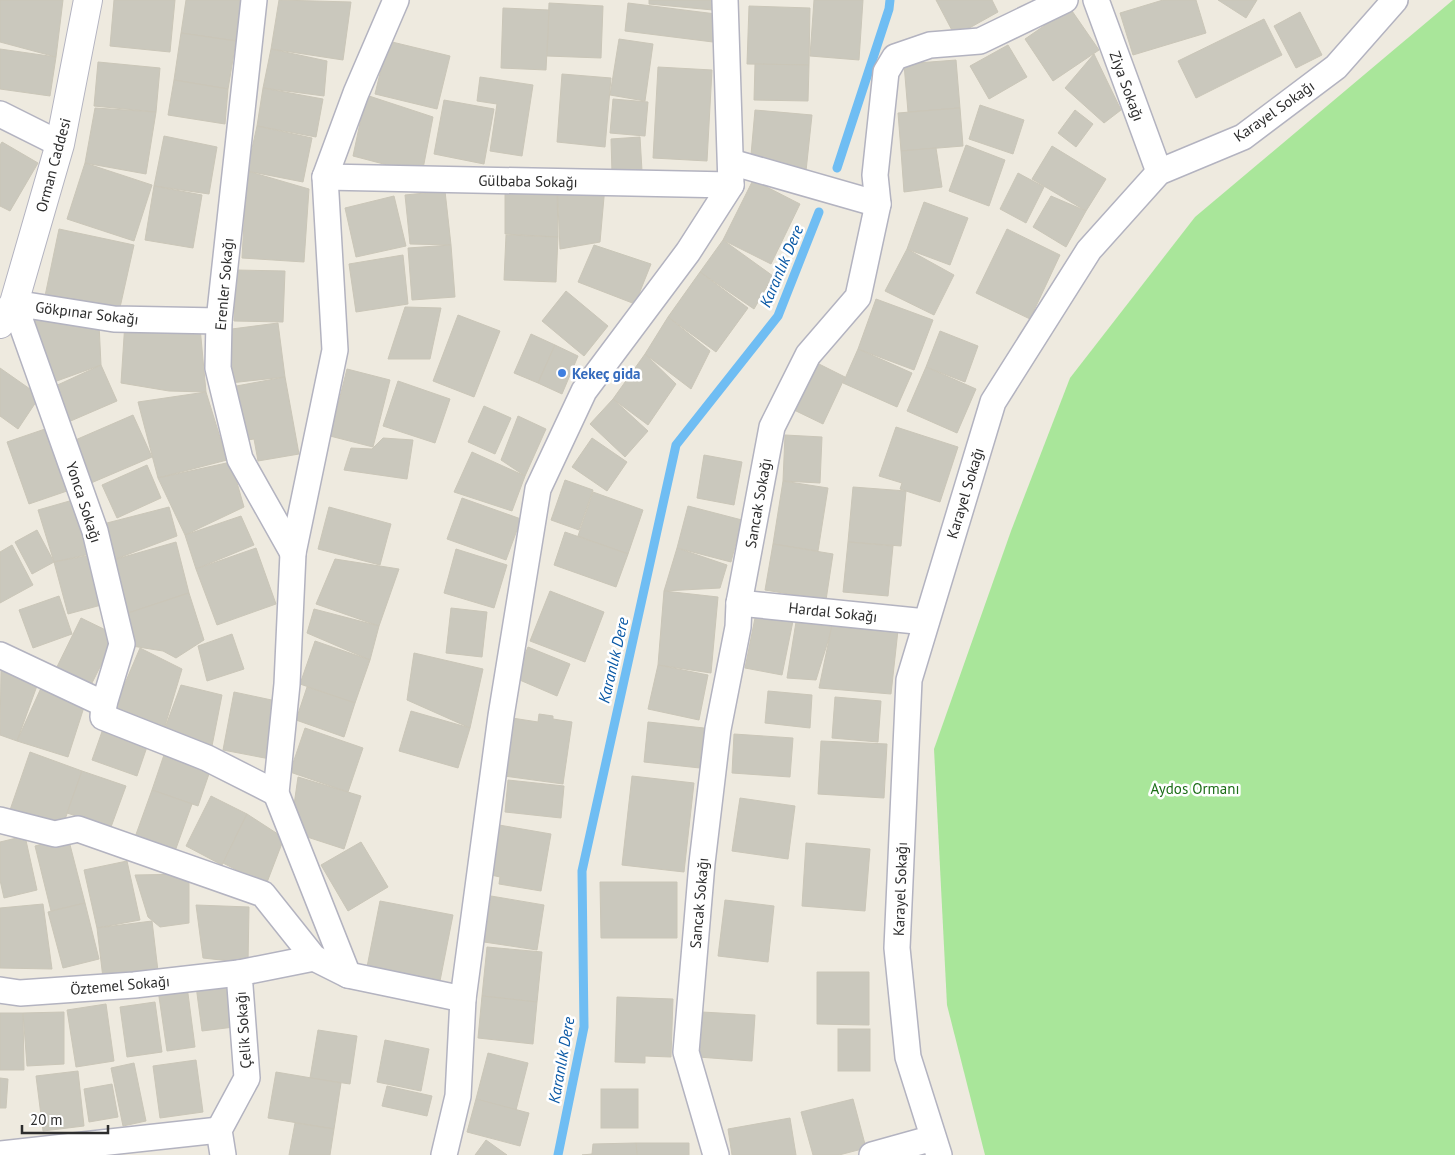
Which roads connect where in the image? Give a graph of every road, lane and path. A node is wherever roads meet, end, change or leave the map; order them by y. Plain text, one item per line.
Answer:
1 (88, 0) edge
2 (254, 0) edge
3 (396, 0) edge
4 (725, 0) edge
5 (1065, 0) edge
6 (1096, 0) edge
7 (1395, 0) edge
8 (0, 114) edge
9 (60, 144) junction
10 (1159, 172) junction
11 (731, 173) junction
12 (325, 177) junction
13 (878, 204) junction
14 (7, 314) edge
15 (220, 322) junction
16 (293, 552) junction
17 (739, 603) junction
18 (926, 622) junction
19 (0, 655) edge
20 (104, 704) junction
21 (276, 793) junction
22 (0, 820) edge
23 (314, 958) junction
24 (239, 973) junction
25 (348, 975) junction
26 (0, 990) edge
27 (463, 999) junction
28 (220, 1130) junction
29 (936, 1146) edge
30 (65, 1152) edge
31 (0, 1154) edge
32 (223, 1155) edge
33 (444, 1155) edge
34 (716, 1155) edge
35 (872, 1155) edge

1 - 9 street, Orman Caddesi
2 - 15 street, Erenler Sokağı
3 - 12 street
4 - 11 street
5 - 13 street, Sancak Sokağı
6 - 10 street, Ziya Sokağı
7 - 10 street, Karayel Sokağı
8 - 9 street
9 - 14 street, Orman Caddesi
10 - 18 street, Karayel Sokağı
11 - 12 street, Gülbaba Sokağı
11 - 13 street, Gülbaba Sokağı
11 - 27 street
12 - 16 street
13 - 17 street, Sancak Sokağı
14 - 15 street, Gökpınar Sokağı
14 - 20 street, Yonca Sokağı
15 - 16 street, Erenler Sokağı
16 - 21 street
17 - 18 street, Hardal Sokağı
17 - 34 street, Sancak Sokağı
18 - 29 street, Karayel Sokağı
19 - 20 street
20 - 21 street
21 - 25 street
22 - 23 street
23 - 24 street, Çelik Sokağı
23 - 25 street
24 - 26 street, Öztemel Sokağı
24 - 28 street, Çelik Sokağı
25 - 27 street
27 - 33 street
28 - 30 street
28 - 32 street
29 - 35 street
30 - 31 street

